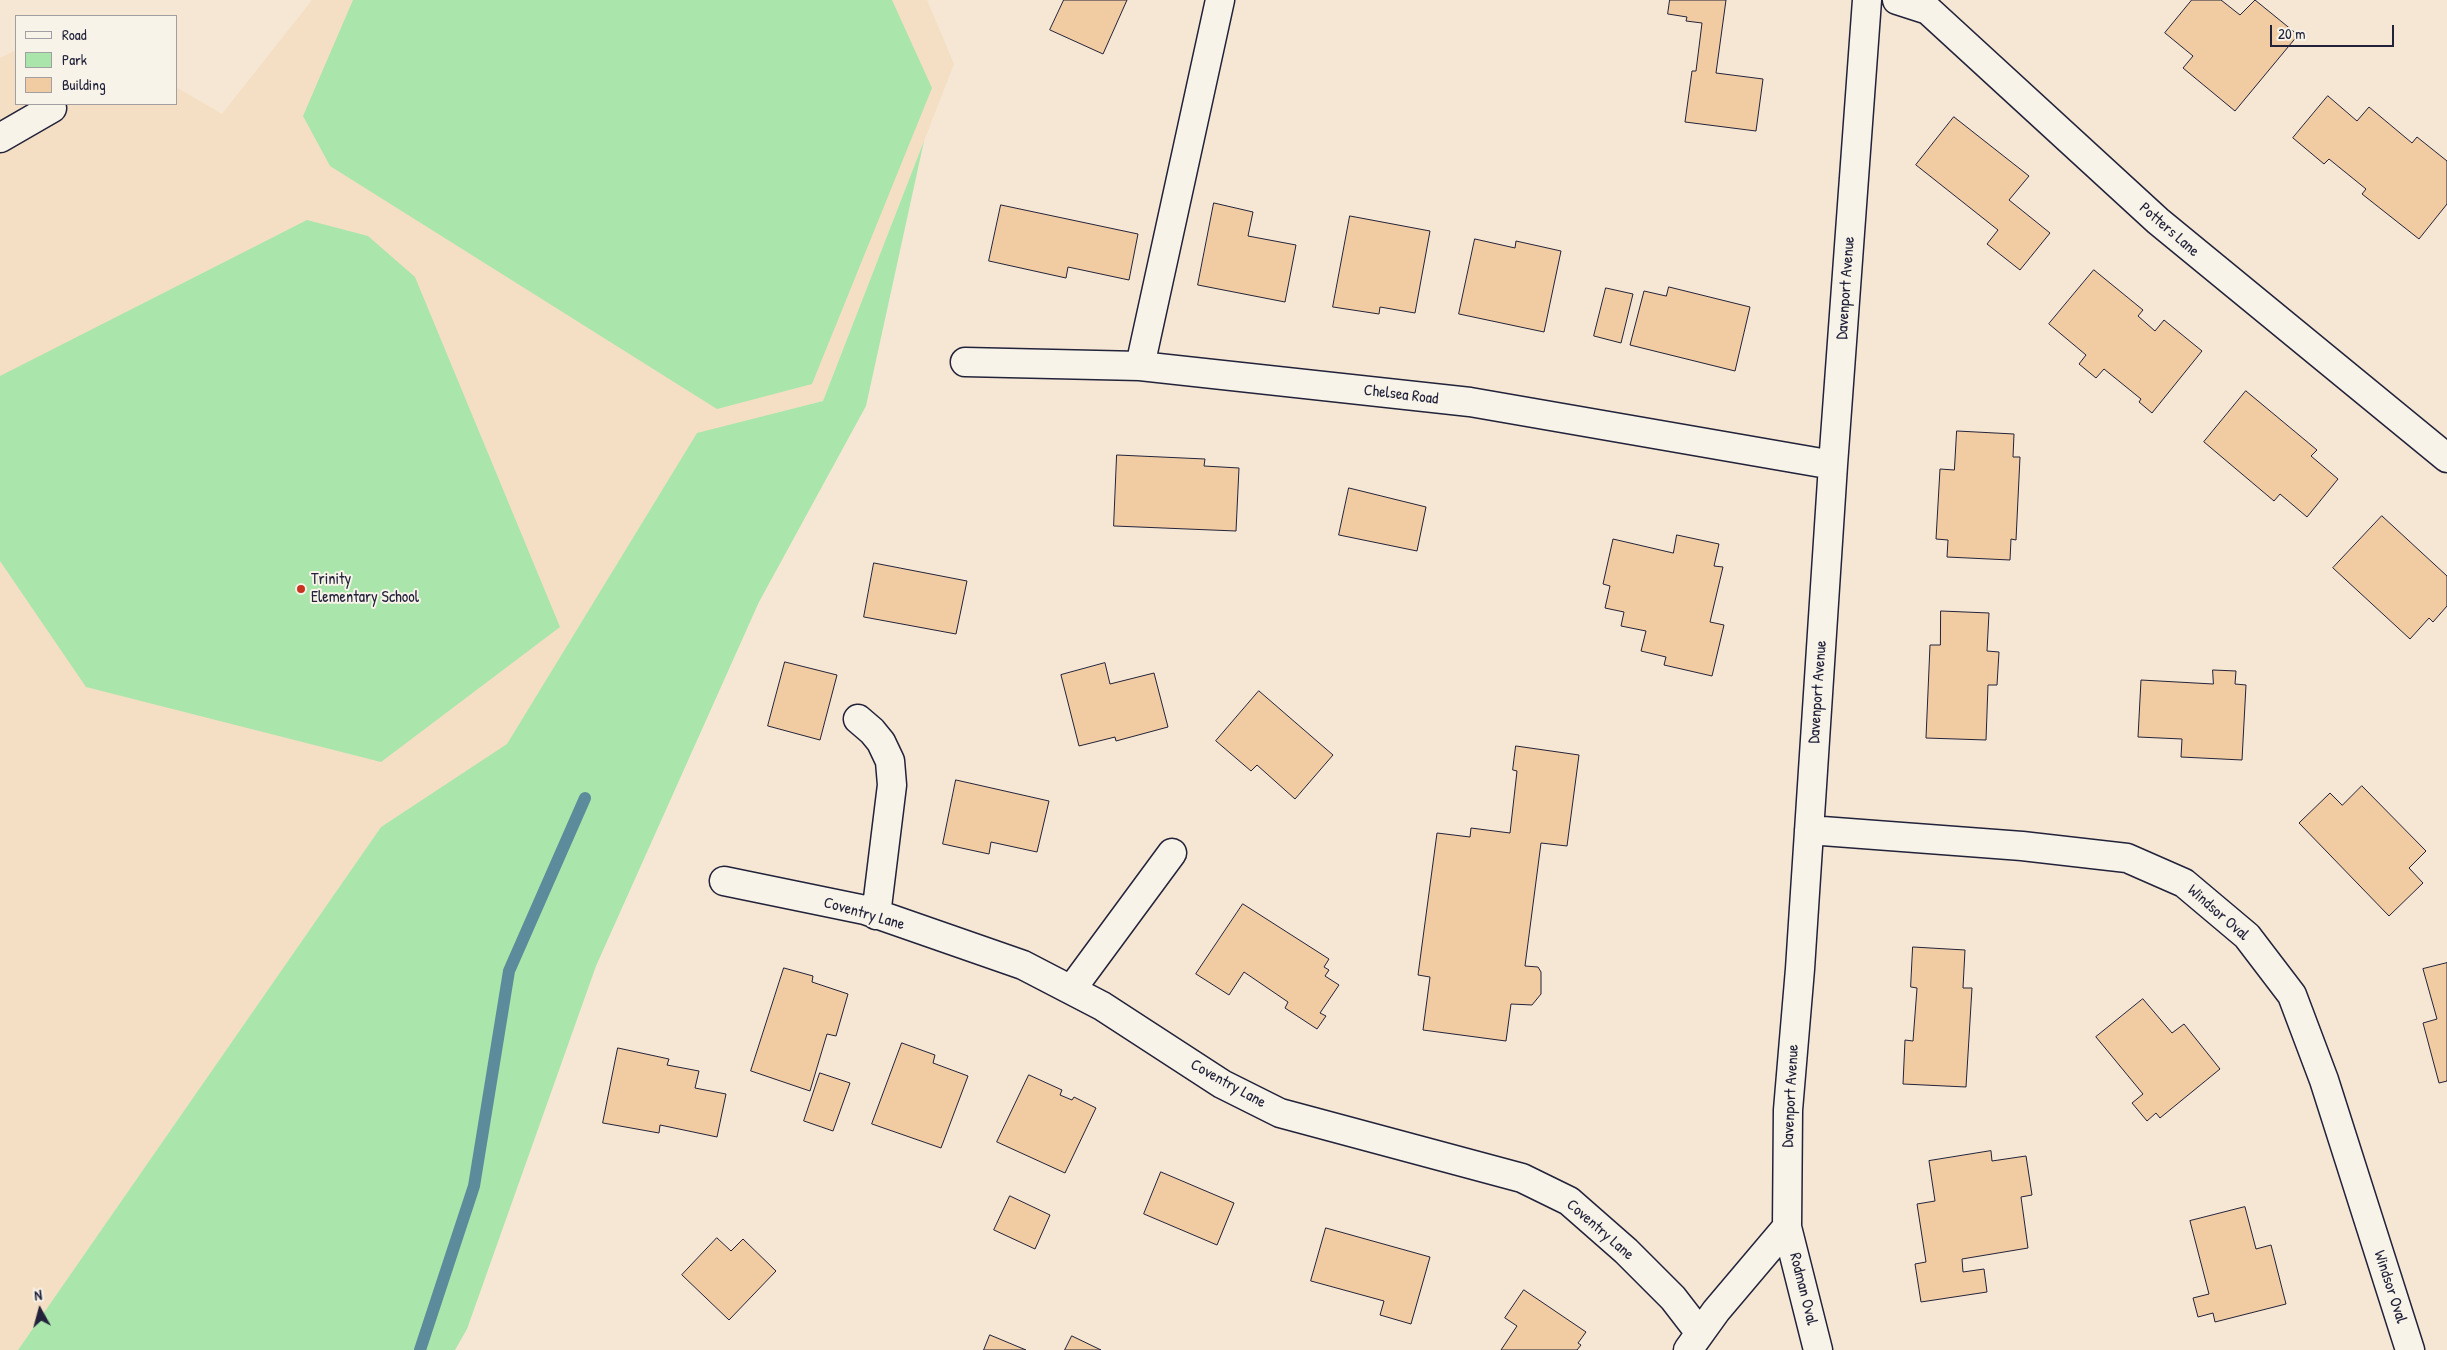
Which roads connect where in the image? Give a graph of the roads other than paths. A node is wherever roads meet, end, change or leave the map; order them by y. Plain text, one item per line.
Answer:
1 (1220, 0) edge
2 (1867, 0) edge
3 (1897, 0) edge
4 (52, 108) dead end
5 (0, 138) edge
6 (965, 362) dead end
7 (1140, 366) junction
8 (2447, 458) edge
9 (1832, 465) junction
10 (858, 720) dead end
11 (1809, 830) junction
12 (1172, 853) dead end
13 (724, 881) dead end
14 (876, 915) junction
15 (1071, 990) junction
16 (1788, 1227) junction
17 (1694, 1342) edge
18 (1818, 1350) edge
19 (2410, 1350) edge

1 - 7 street
2 - 9 street, Davenport Avenue
3 - 8 street, Potters Lane
4 - 5 street
6 - 7 street, Chelsea Road
7 - 9 street, Chelsea Road
9 - 11 street, Davenport Avenue
10 - 14 street
11 - 16 street, Davenport Avenue
11 - 19 street, Windsor Oval
12 - 15 street
13 - 14 street, Coventry Lane
14 - 15 street, Coventry Lane
15 - 17 street, Coventry Lane
16 - 17 street
16 - 18 street, Rodman Oval

